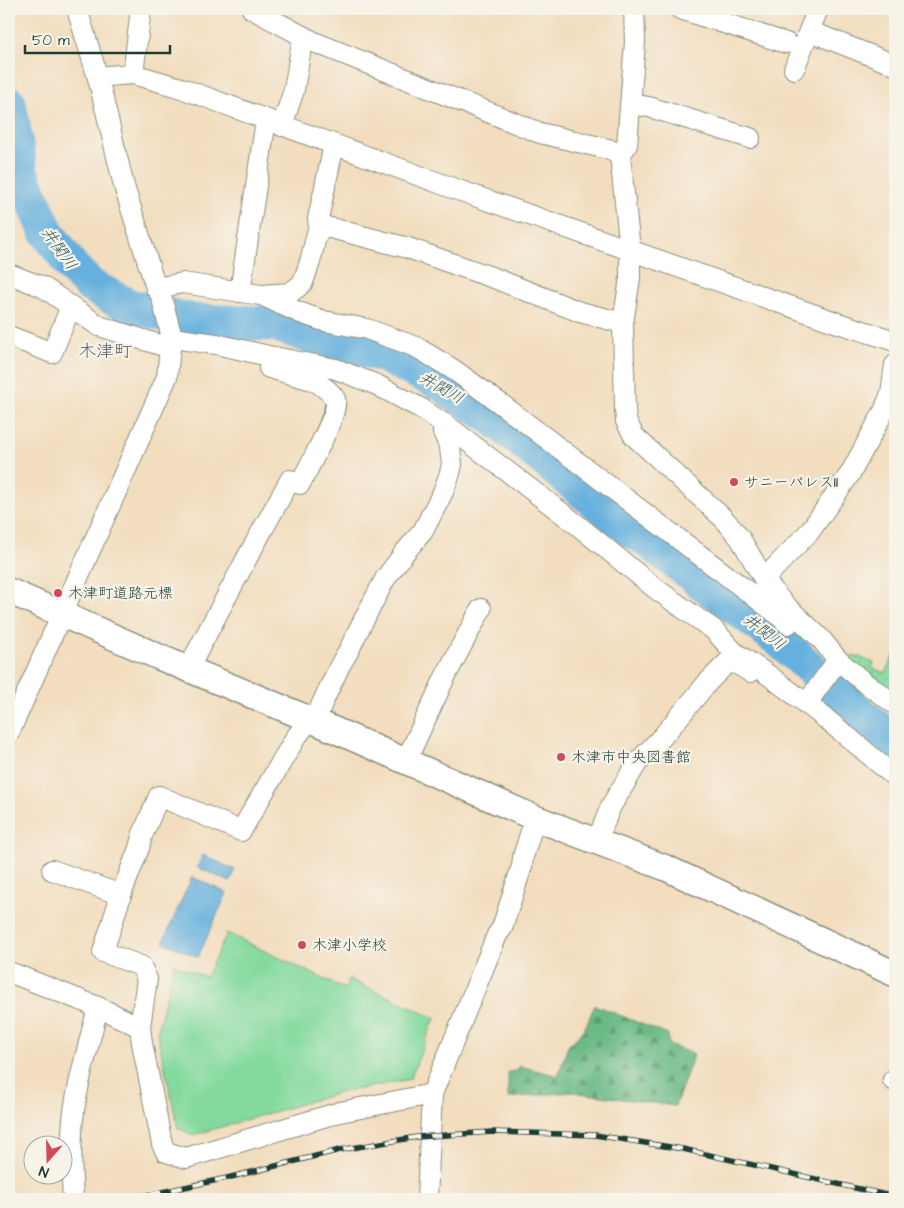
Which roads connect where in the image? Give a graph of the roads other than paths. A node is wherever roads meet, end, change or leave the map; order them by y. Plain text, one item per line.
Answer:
1 (77, 9) edge
2 (141, 9) edge
3 (252, 9) edge
4 (634, 9) edge
5 (680, 9) edge
6 (818, 9) edge
7 (809, 31) junction
8 (303, 36) junction
9 (786, 43) dead end
10 (895, 65) edge
11 (794, 69) dead end
12 (132, 74) junction
13 (98, 78) junction
14 (631, 104) junction
15 (274, 123) junction
16 (750, 138) dead end
17 (334, 144) junction
18 (620, 155) junction
19 (319, 225) junction
20 (630, 250) junction
21 (9, 274) edge
22 (158, 291) junction
23 (240, 292) junction
24 (261, 295) junction
25 (71, 306) junction
26 (623, 323) junction
27 (9, 336) edge
28 (171, 339) junction
29 (895, 341) edge
30 (203, 342) junction
31 (895, 365) edge
32 (444, 424) junction
33 (764, 579) junction
34 (9, 591) edge
35 (480, 609) dead end
36 (62, 615) junction
37 (837, 663) junction
38 (188, 669) junction
39 (807, 702) junction
40 (895, 704) edge
41 (312, 721) junction
42 (9, 733) edge
43 (406, 761) junction
44 (895, 777) edge
45 (535, 818) junction
46 (597, 841) junction
47 (52, 870) dead end
48 (121, 895) junction
49 (9, 972) edge
50 (895, 974) edge
51 (98, 1006) junction
52 (140, 1027) junction
53 (432, 1094) junction
54 (73, 1199) edge
55 (428, 1199) edge

1 - 13 street
2 - 12 street
3 - 8 street
4 - 14 street
5 - 9 street
6 - 7 street
7 - 10 street
7 - 11 street
8 - 15 street
8 - 18 street
12 - 13 street
12 - 15 street
13 - 22 street
14 - 16 street
14 - 18 street
15 - 17 street
15 - 23 street
17 - 19 street
17 - 20 street
18 - 20 street
19 - 24 street
19 - 26 street
20 - 26 street
20 - 29 street
21 - 25 street
22 - 23 street
22 - 28 street
23 - 24 street
24 - 37 street
25 - 27 street
25 - 28 street
26 - 33 street
28 - 30 street
28 - 36 street
30 - 32 street
30 - 38 street
31 - 33 street
32 - 39 street
32 - 41 street
33 - 37 street
34 - 36 street
35 - 43 street
36 - 38 street
36 - 42 street
37 - 39 street
37 - 40 street
38 - 41 street
39 - 44 street
39 - 46 street
41 - 43 street
41 - 48 street
43 - 45 street
45 - 46 street
45 - 53 street
46 - 50 street
47 - 48 street
48 - 52 street
49 - 51 street
51 - 52 street
51 - 54 street
52 - 53 street
53 - 55 street

